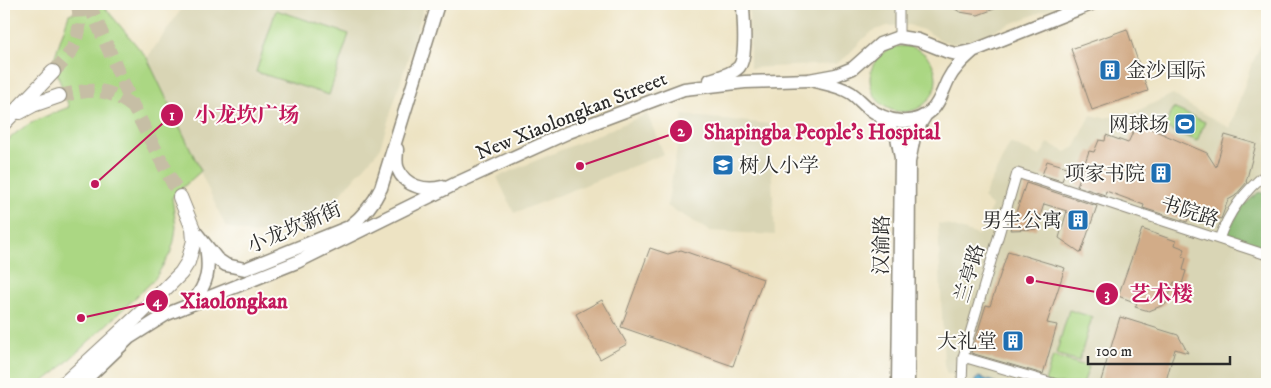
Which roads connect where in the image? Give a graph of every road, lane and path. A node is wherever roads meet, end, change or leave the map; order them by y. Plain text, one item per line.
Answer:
1 (438, 4) edge
2 (743, 4) edge
3 (899, 4) edge
4 (1091, 4) edge
5 (899, 37) junction
6 (975, 50) junction
7 (53, 72) tunnel mouth
8 (809, 80) junction
9 (684, 89) junction
10 (59, 96) tunnel mouth
11 (878, 114) junction
12 (926, 116) junction
13 (4, 123) edge
14 (399, 132) junction
15 (1017, 173) joint
16 (1267, 173) edge
17 (457, 183) junction
18 (180, 197) tunnel mouth
19 (193, 229) junction
20 (1219, 239) junction
21 (206, 246) junction
22 (1267, 254) edge
23 (192, 303) junction
24 (141, 313) junction
25 (963, 357) junction
26 (64, 384) edge
27 (81, 384) edge
28 (898, 384) edge
29 (908, 384) edge
30 (962, 384) edge
31 (1056, 384) edge

1 - 14 main road
2 - 9 main road
3 - 5 street
4 - 6 main road
5 - 6 main road
5 - 8 main road
6 - 12 main road
7 - 13 main road
8 - 9 main road, New Xiaolongkan Streeet
8 - 11 main road, New Xiaolongkan Streeet
9 - 17 main road, New Xiaolongkan Streeet
10 - 13 main road
11 - 12 main road, New Xiaolongkan Streeet
11 - 28 main road, 汉渝路
12 - 29 main road, 汉渝路
14 - 17 main road
14 - 21 main road, 小龙坎新街
15 - 20 street, 书院路
15 - 25 street, 兰亭路
16 - 20 street
17 - 23 main road, New Xiaolongkan Streeet
18 - 19 main road
19 - 21 main road, 小龙坎新街
19 - 24 main road
20 - 22 street, 书院路
21 - 23 main road
23 - 24 main road
23 - 27 main road
24 - 26 main road
25 - 30 street, 兰亭路
25 - 31 street

